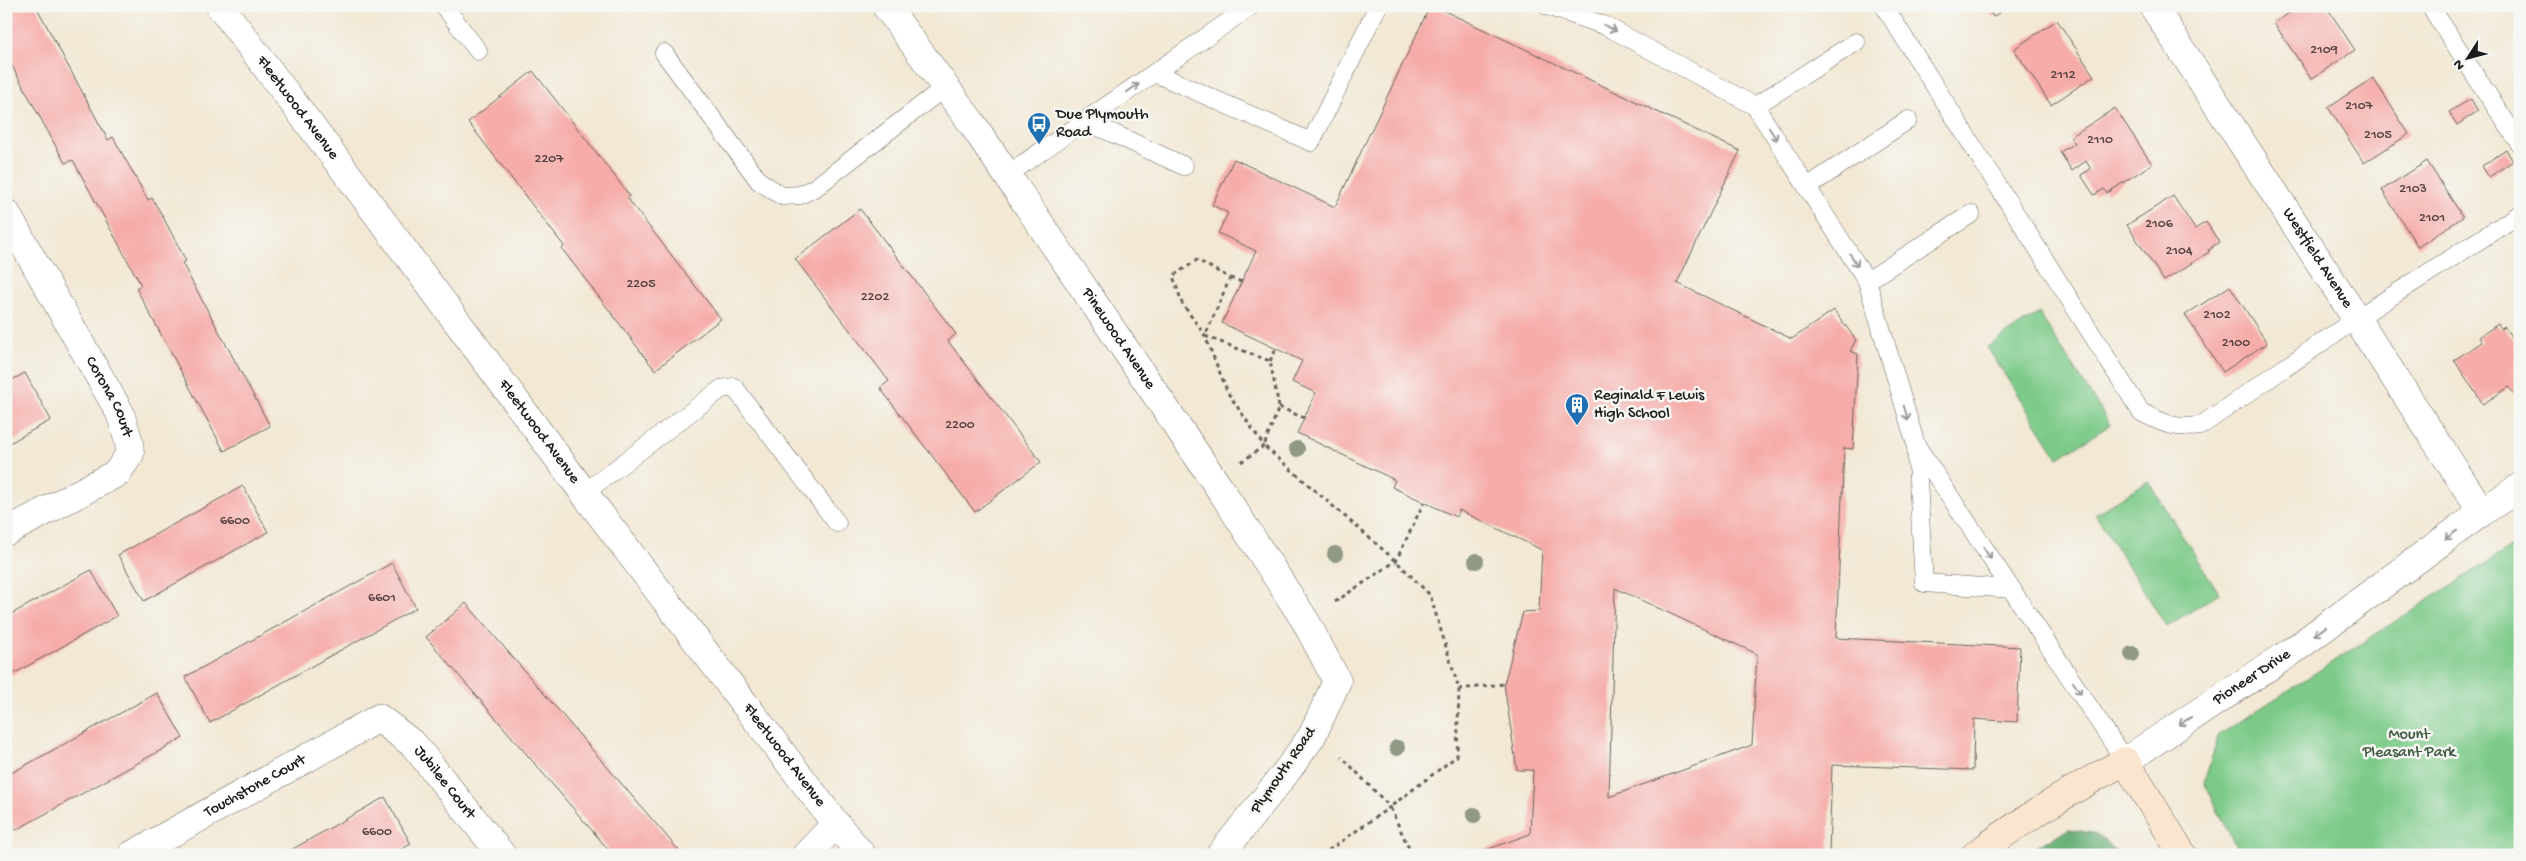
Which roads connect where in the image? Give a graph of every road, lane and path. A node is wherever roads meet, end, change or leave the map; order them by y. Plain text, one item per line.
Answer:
1 (220, 6) edge
2 (444, 6) edge
3 (886, 6) edge
4 (1252, 6) edge
5 (1378, 6) edge
6 (1547, 6) edge
7 (1884, 6) edge
8 (2153, 6) edge
9 (2430, 6) edge
10 (1856, 42) dead end
11 (478, 51) dead end
12 (664, 53) dead end
13 (1155, 73) junction
14 (945, 87) junction
15 (1755, 106) junction
16 (1908, 120) dead end
17 (1086, 121) junction
18 (2520, 144) edge
19 (1184, 166) dead end
20 (1007, 175) junction
21 (1807, 187) junction
22 (6, 213) edge
23 (1971, 214) dead end
24 (2520, 214) edge
25 (1230, 278) junction
26 (1867, 281) junction
27 (1242, 282) dead end
28 (2356, 320) junction
29 (1205, 336) junction
30 (1276, 349) dead end
31 (1270, 361) junction
32 (1279, 407) junction
33 (1304, 418) dead end
34 (1916, 445) junction
35 (1264, 446) junction
36 (1239, 464) dead end
37 (2520, 487) edge
38 (584, 493) junction
39 (1424, 502) dead end
40 (2482, 512) junction
41 (837, 523) dead end
42 (6, 532) edge
43 (1396, 560) junction
44 (2012, 589) junction
45 (1335, 602) dead end
46 (1337, 681) joint
47 (1504, 684) dead end
48 (1459, 689) junction
49 (379, 718) joint
50 (1342, 757) dead end
51 (2125, 761) junction
52 (1390, 807) junction
53 (836, 824) junction
54 (132, 855) edge
55 (502, 855) edge
56 (806, 855) edge
57 (862, 855) edge
58 (1220, 855) edge
59 (1322, 855) edge
60 (1412, 855) edge
61 (1976, 855) edge
62 (2183, 855) edge

1 - 38 street, Fleetwood Avenue
2 - 11 lane
3 - 14 street, Pinewood Avenue
4 - 13 lane
5 - 13 lane
6 -> 15 lane
7 - 28 lane
8 - 28 street, Westfield Avenue
9 - 18 lane
10 - 15 lane
12 - 14 lane
17 -> 13 lane
14 - 20 street, Pinewood Avenue
15 -> 21 lane
16 - 21 lane
17 - 19 lane
17 - 20 lane
20 - 46 street, Pinewood Avenue
21 -> 26 lane
22 - 42 street, Corona Court
23 - 26 lane
24 - 28 lane
25 - 27 path
25 - 29 path
25 - 29 path
26 -> 34 lane
28 - 40 street, Westfield Avenue
29 - 31 path
29 - 35 path
30 - 31 path
31 - 32 path
32 - 33 path
32 - 35 path
34 -> 44 lane
34 - 44 lane
35 - 36 path
35 - 43 path
37 - 40 street, Pioneer Drive
38 - 41 lane
38 - 53 street, Fleetwood Avenue
39 - 43 path
40 -> 51 street, Pioneer Drive
43 - 45 path
43 - 48 path
44 -> 51 lane
46 - 58 street, Plymouth Road
47 - 48 path
48 - 52 path
49 - 54 street, Touchstone Court
49 - 55 street, Jubilee Court
50 - 52 path
51 - 61 street, Pioneer Drive
51 - 62 street
52 - 59 path
52 - 60 path
53 - 56 street
53 - 57 street, Fleetwood Avenue

